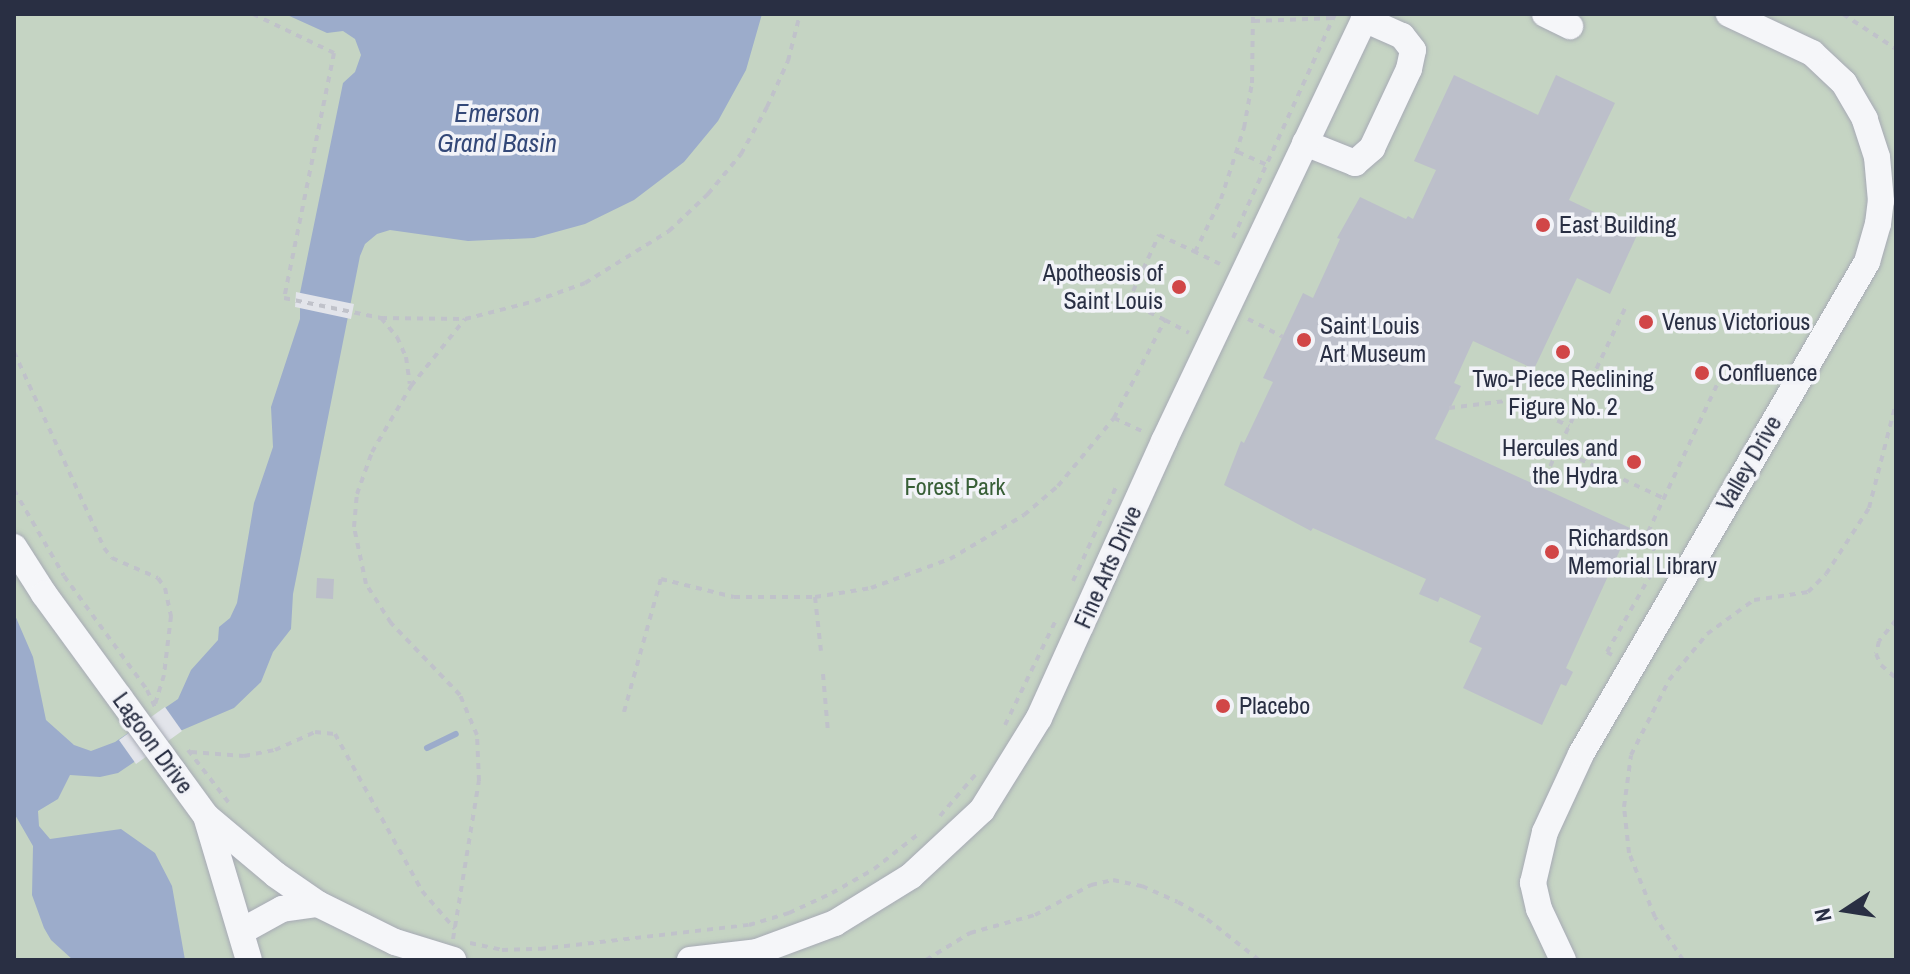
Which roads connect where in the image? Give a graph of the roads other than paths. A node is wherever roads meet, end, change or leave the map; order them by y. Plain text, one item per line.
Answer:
1 (1545, 14) edge
2 (1729, 14) edge
3 (1366, 16) edge
4 (1570, 26) dead end
5 (1305, 143) junction
6 (14, 547) edge
7 (206, 816) junction
8 (318, 904) junction
9 (242, 931) junction
10 (249, 960) edge
11 (453, 960) edge
12 (690, 960) edge
13 (1563, 960) edge

1 - 4 street
2 - 13 street, Valley Drive
3 - 5 street, Fine Arts Drive
3 - 5 street
5 - 12 street, Fine Arts Drive
6 - 7 street, Lagoon Drive
7 - 8 street
7 - 9 street, Lagoon Drive
8 - 9 street
8 - 11 street
9 - 10 street, Lagoon Drive

